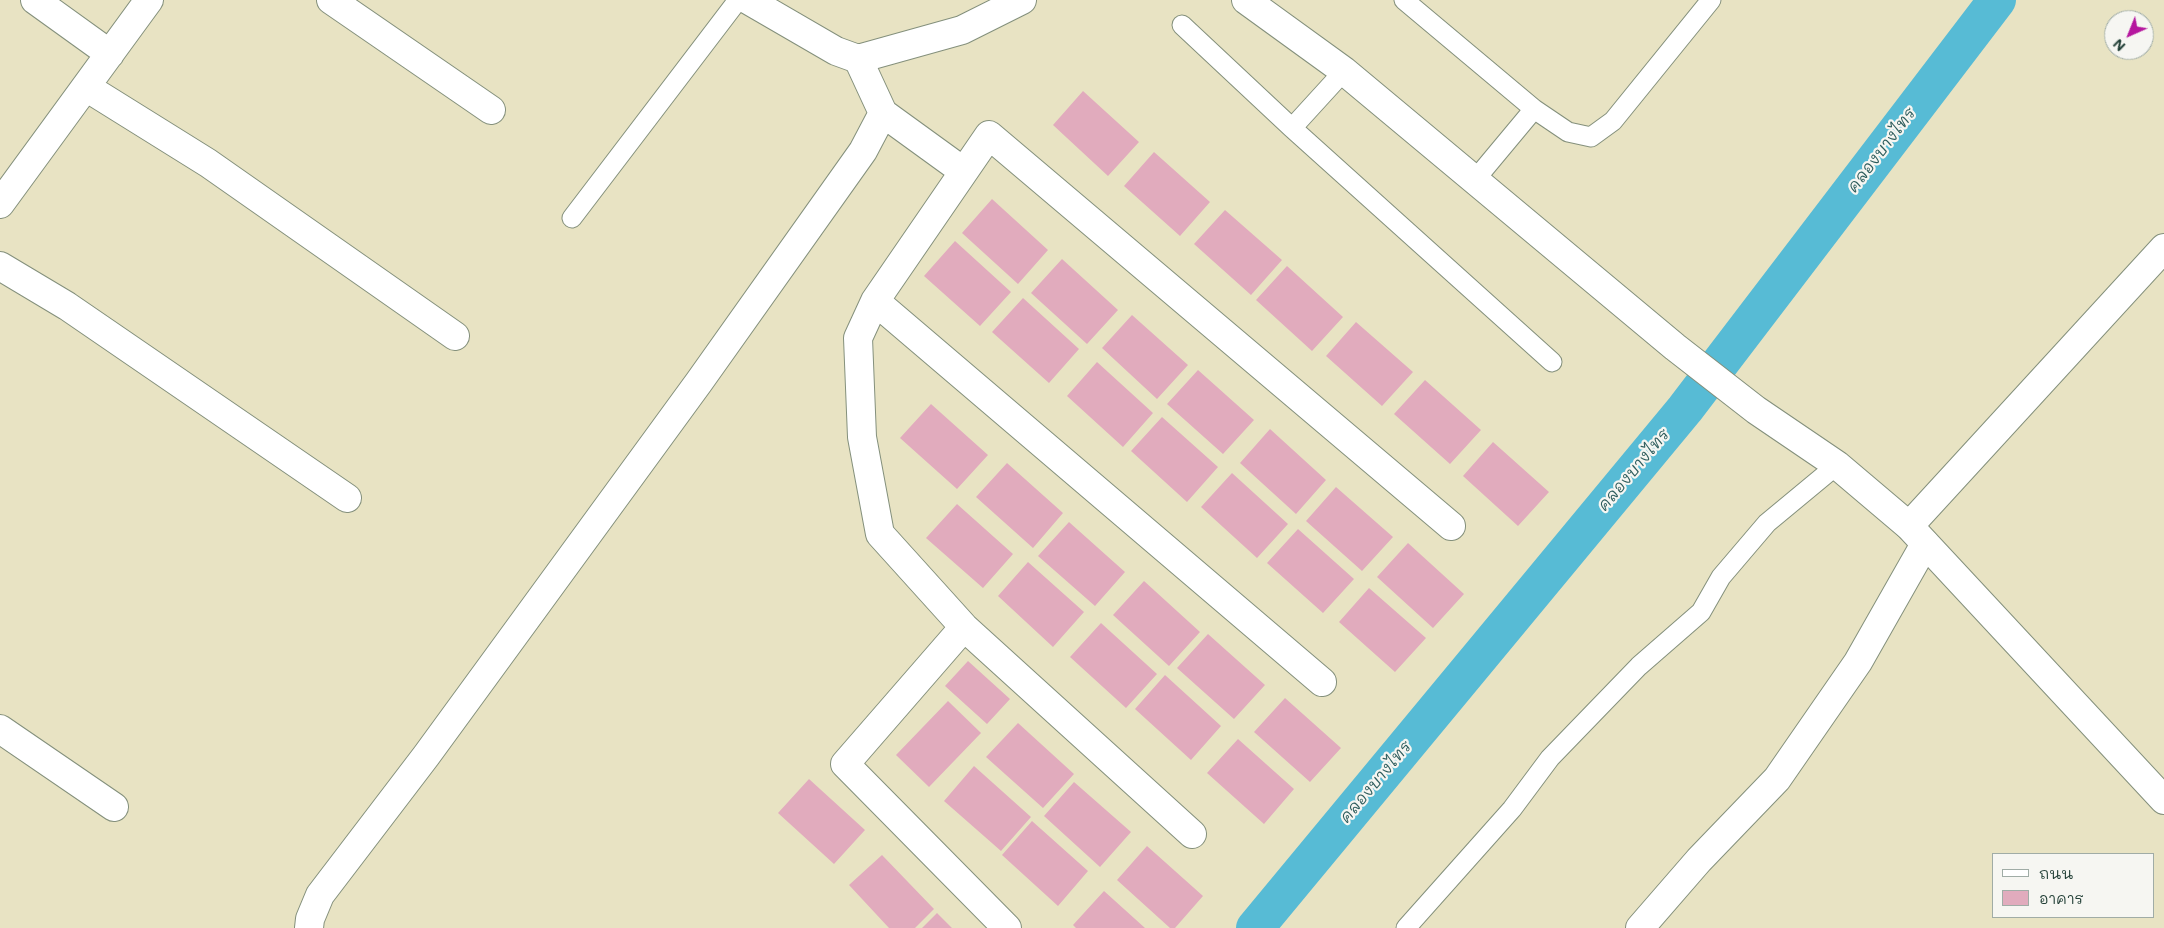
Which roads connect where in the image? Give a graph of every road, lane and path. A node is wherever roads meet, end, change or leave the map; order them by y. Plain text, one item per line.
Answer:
1 (35, 0) edge
2 (149, 0) edge
3 (330, 0) edge
4 (738, 0) edge
5 (748, 0) edge
6 (1022, 0) edge
7 (1246, 0) edge
8 (1404, 0) edge
9 (1711, 0) edge
10 (1182, 25) dead end
11 (110, 54) junction
12 (858, 59) junction
13 (1344, 71) junction
14 (86, 87) junction
15 (1534, 109) junction
16 (491, 110) dead end
17 (883, 113) junction
18 (1292, 128) junction
19 (963, 171) junction
20 (1474, 180) junction
21 (2, 196) edge
22 (572, 218) dead end
23 (2164, 248) edge
24 (0, 266) edge
25 (875, 301) junction
26 (455, 336) dead end
27 (1552, 362) dead end
28 (1837, 465) junction
29 (347, 498) dead end
30 (1451, 526) dead end
31 (1917, 535) junction
32 (964, 627) junction
33 (1322, 682) dead end
34 (0, 728) edge
35 (2164, 800) edge
36 (114, 807) dead end
37 (1192, 834) dead end
38 (309, 928) edge
39 (1007, 928) edge
40 (1406, 928) edge
41 (1640, 928) edge

1 - 11 street
2 - 11 street
3 - 16 street
4 - 22 lane
5 - 12 street
6 - 12 street
7 - 13 street
8 - 15 lane
9 - 15 lane
10 - 18 lane
11 - 14 street
12 - 17 street
13 - 18 lane
13 - 20 street
14 - 21 street
14 - 26 street
15 - 20 lane
17 - 19 street
17 - 38 street
18 - 27 lane
19 - 25 street
19 - 30 street
20 - 28 street
23 - 31 street
24 - 29 street
25 - 32 street
25 - 33 street
28 - 31 street
28 - 40 lane
31 - 35 street
31 - 41 street
32 - 37 street
32 - 39 street
34 - 36 street

